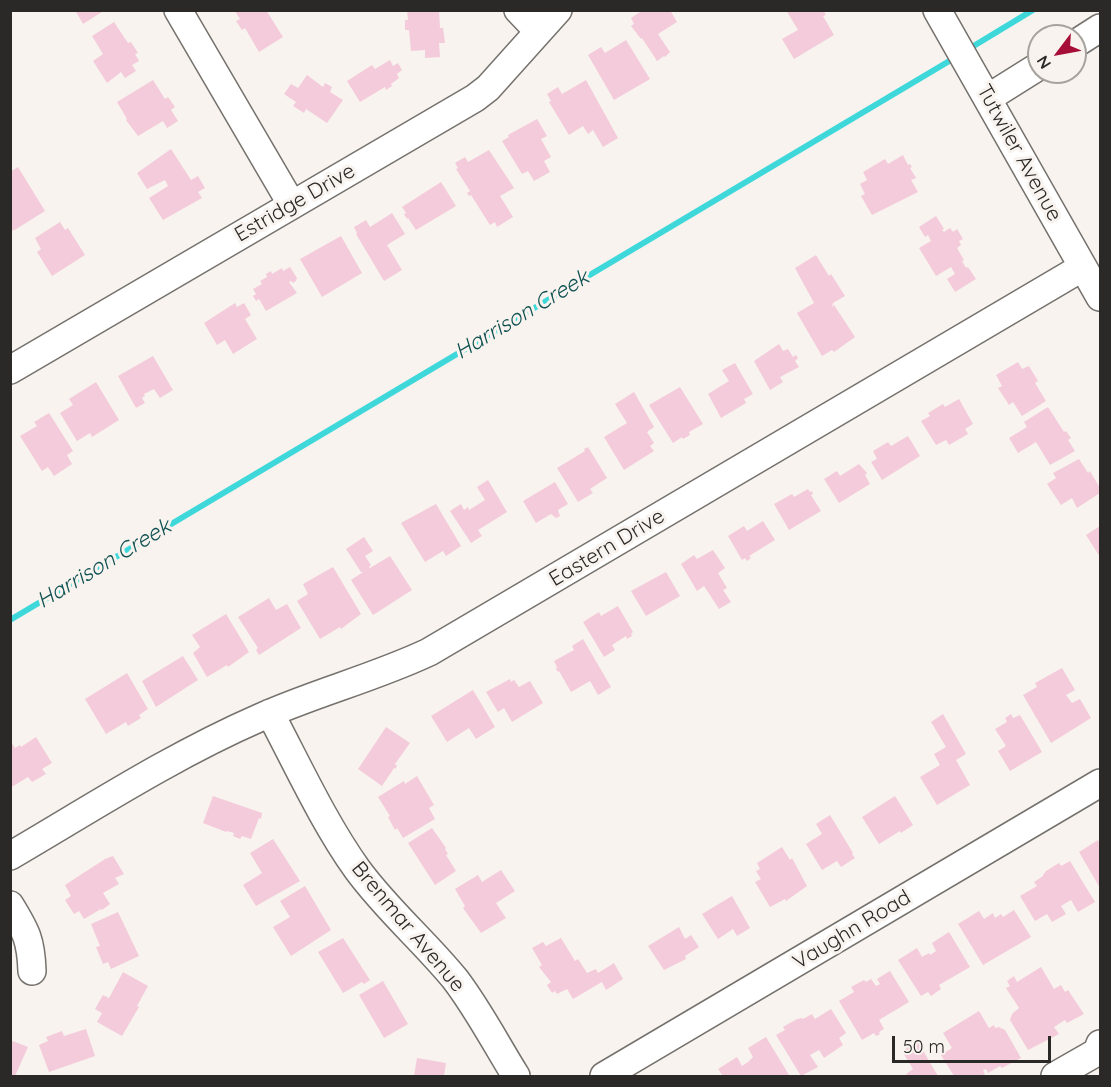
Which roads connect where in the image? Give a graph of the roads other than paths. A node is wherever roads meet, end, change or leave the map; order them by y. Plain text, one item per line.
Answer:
1 (178, 10) edge
2 (518, 10) edge
3 (558, 10) edge
4 (941, 17) edge
5 (1101, 28) edge
6 (538, 31) junction
7 (1087, 37) edge
8 (1027, 71) edge
9 (983, 88) junction
10 (292, 205) junction
11 (1083, 267) junction
12 (1101, 297) edge
13 (14, 361) edge
14 (270, 713) junction
15 (1101, 783) edge
16 (10, 856) edge
17 (10, 905) edge
18 (32, 971) dead end
19 (1099, 1052) edge
20 (516, 1077) edge
21 (604, 1077) edge
22 (1055, 1077) edge

1 - 10 street
2 - 6 street
3 - 6 street, Estridge Drive
4 - 9 street, Tutwiler Avenue
5 - 7 street
6 - 10 street, Estridge Drive
8 - 9 street
9 - 11 street, Tutwiler Avenue
10 - 13 street, Estridge Drive
11 - 12 street, Tutwiler Avenue
11 - 14 street, Eastern Drive
14 - 16 street, Eastern Drive
14 - 20 street, Brenmar Avenue
15 - 21 street, Vaughn Road
17 - 18 street
19 - 22 street

